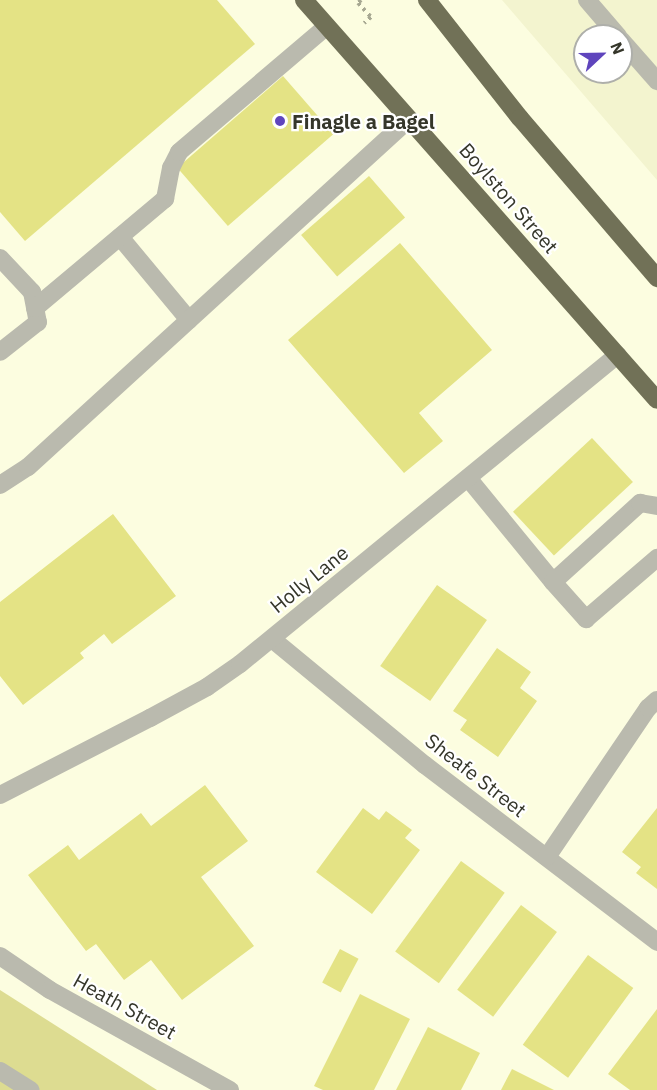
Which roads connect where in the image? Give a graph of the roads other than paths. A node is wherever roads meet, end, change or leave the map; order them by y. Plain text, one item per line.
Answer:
1 (303, 0) edge
2 (427, 0) edge
3 (587, 0) edge
4 (608, 24) edge
5 (327, 26) junction
6 (633, 54) edge
7 (657, 81) edge
8 (409, 119) junction
9 (120, 237) junction
10 (0, 258) edge
11 (657, 278) edge
12 (35, 308) junction
13 (189, 320) junction
14 (0, 352) edge
15 (618, 355) junction
16 (657, 400) edge
17 (468, 478) junction
18 (0, 484) edge
19 (657, 506) edge
20 (657, 558) edge
21 (553, 582) junction
22 (272, 639) junction
23 (657, 700) edge
24 (0, 795) edge
25 (547, 857) junction
26 (657, 942) edge
27 (0, 956) edge
28 (0, 1071) edge
29 (31, 1090) edge
30 (230, 1090) edge

1 - 5 highway, Boylston Street
2 - 11 highway
3 - 4 street
5 - 8 highway, Boylston Street
5 - 9 street
6 - 7 street
8 - 13 street
8 - 15 highway, Boylston Street
9 - 12 street
9 - 13 street
10 - 12 street
12 - 14 street
13 - 18 street
15 - 16 highway, Boylston Street
15 - 17 street, Holly Lane
17 - 21 street
17 - 22 street, Holly Lane
19 - 21 street
20 - 21 street
22 - 24 street, Holly Lane
22 - 25 street, Sheafe Street
23 - 25 street
25 - 26 street, Sheafe Street
27 - 30 street, Heath Street
28 - 29 street

